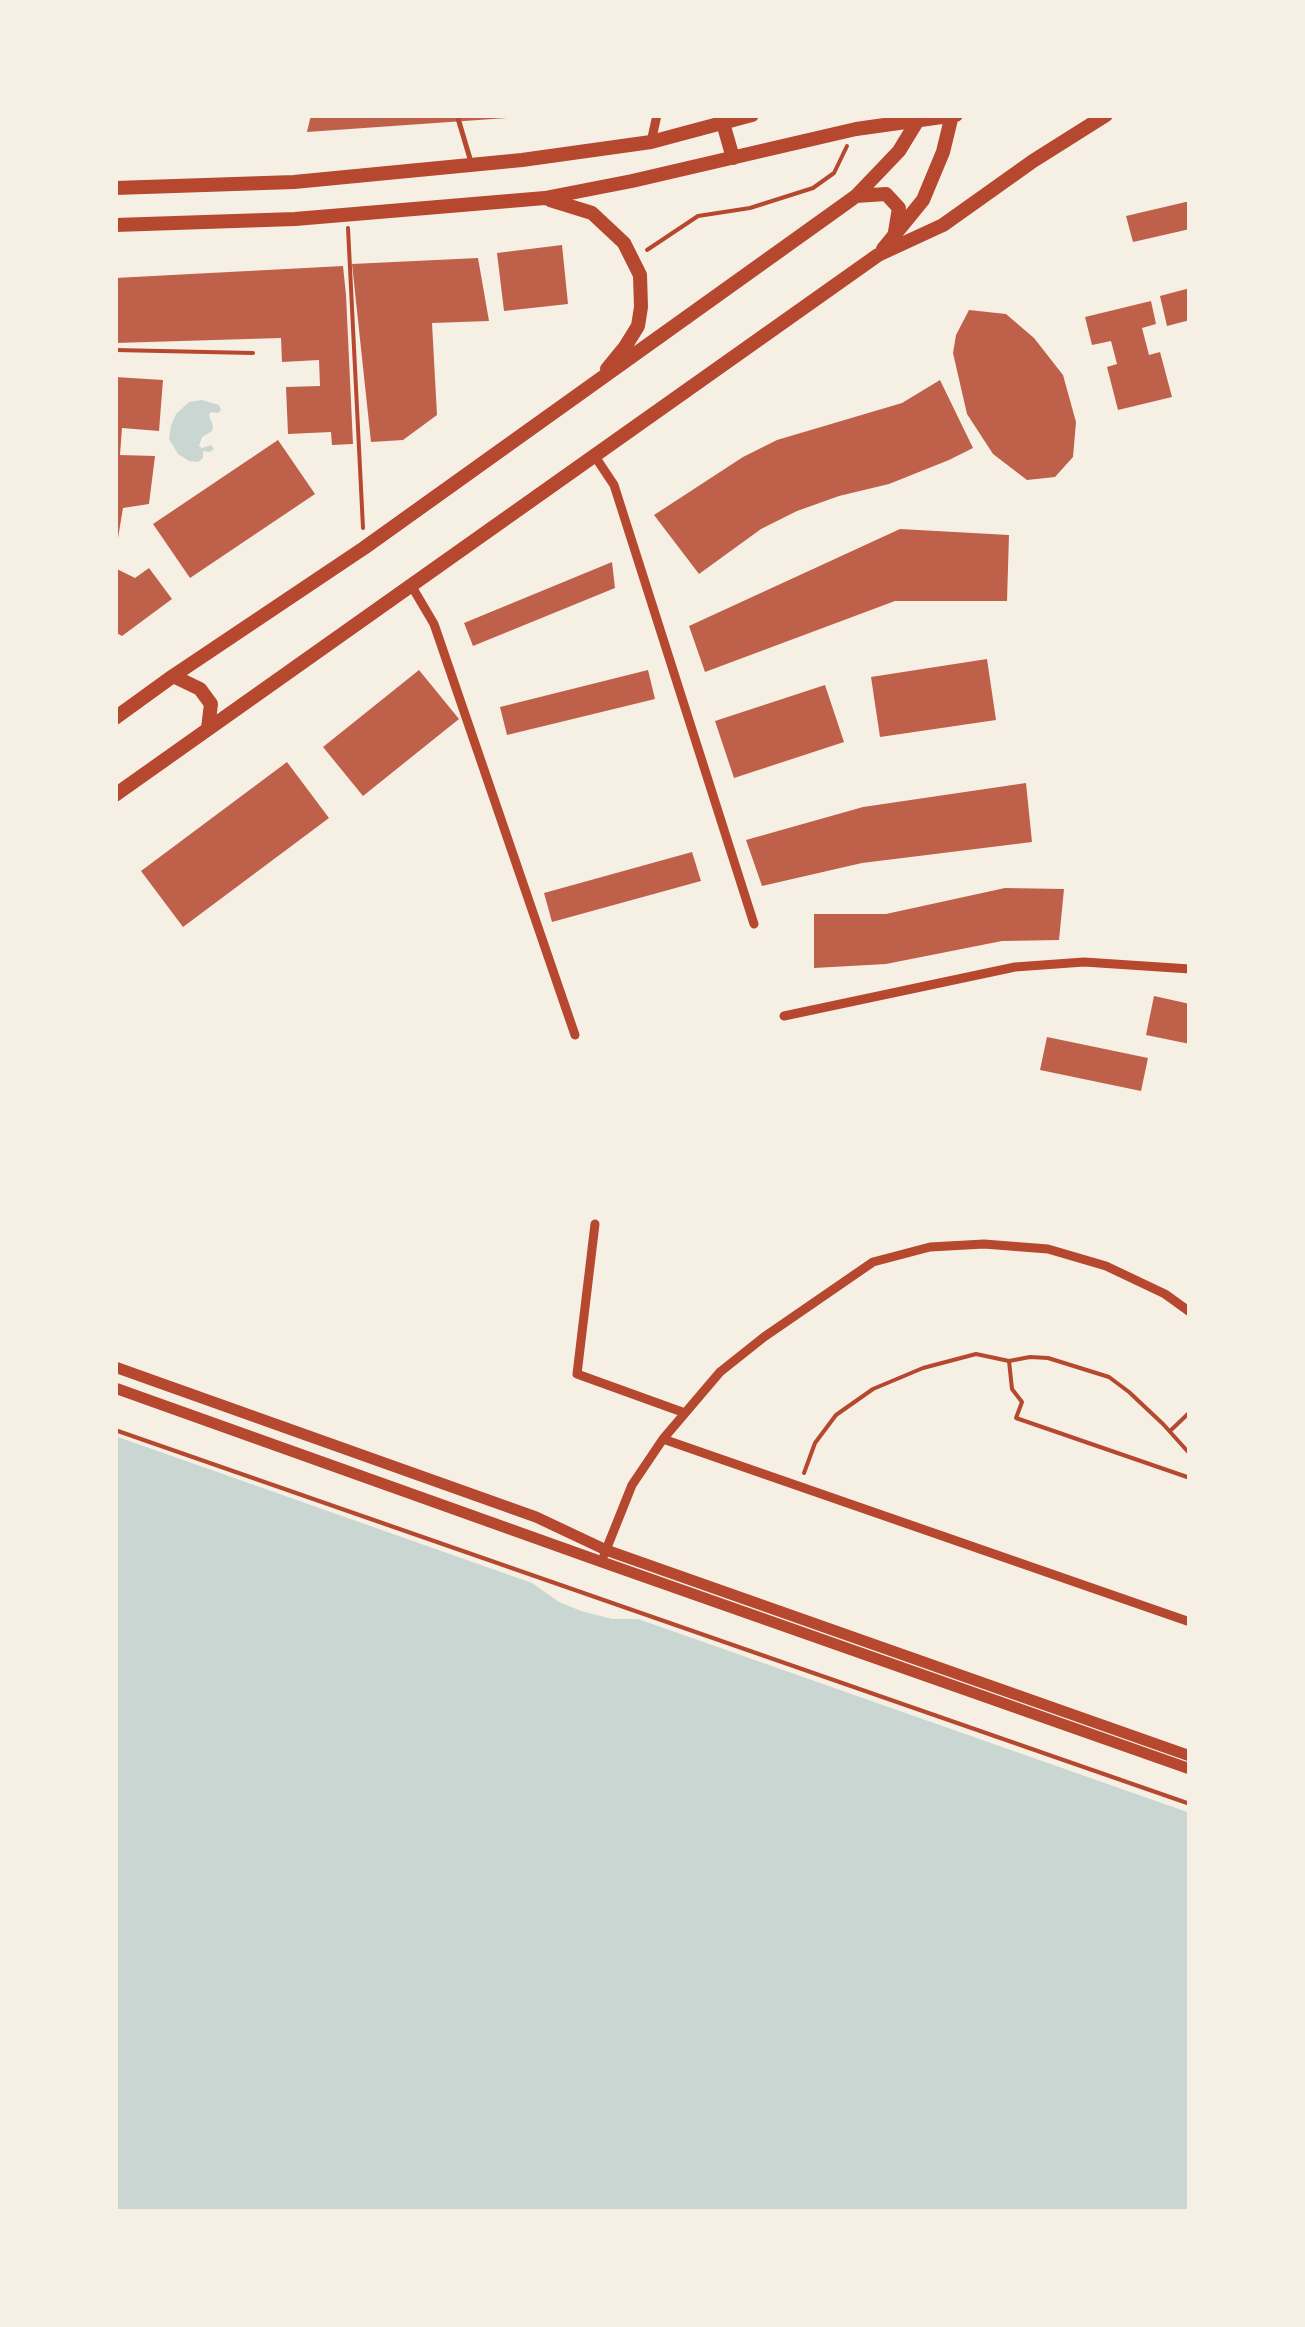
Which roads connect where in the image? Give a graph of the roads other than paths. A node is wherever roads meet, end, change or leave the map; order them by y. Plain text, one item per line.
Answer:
1 (457, 115) edge
2 (657, 115) edge
3 (752, 115) edge
4 (954, 115) edge
5 (1106, 115) edge
6 (920, 117) edge
7 (723, 124) junction
8 (651, 142) junction
9 (732, 158) junction
10 (471, 165) junction
11 (115, 188) edge
12 (856, 196) junction
13 (544, 198) junction
14 (115, 225) edge
15 (894, 237) junction
16 (878, 254) junction
17 (594, 386) junction
18 (594, 455) junction
19 (410, 585) junction
20 (174, 676) junction
21 (115, 718) edge
22 (208, 728) junction
23 (115, 796) edge
24 (754, 924) dead end
25 (1190, 969) edge
26 (784, 1016) dead end
27 (575, 1035) dead end
28 (595, 1224) dead end
29 (1190, 1312) edge
30 (115, 1367) edge
31 (115, 1388) edge
32 (685, 1414) junction
33 (664, 1439) junction
34 (604, 1556) junction
35 (1190, 1622) edge
36 (1190, 1756) edge
37 (1190, 1769) edge

1 - 10 lane
2 - 8 street
3 - 7 main road
4 - 6 main road
4 - 15 main road
5 - 16 main road
6 - 9 main road
6 - 12 main road
7 - 8 main road
7 - 9 main road
8 - 10 main road
9 - 13 main road
10 - 11 main road
12 - 15 main road
12 - 17 main road
13 - 14 main road
13 - 17 main road
15 - 16 main road
16 - 18 main road
17 - 20 main road
18 - 19 main road
18 - 24 street
19 - 22 main road
19 - 27 street
20 - 21 main road
20 - 22 main road
22 - 23 main road
25 - 26 street
28 - 32 street
29 - 32 street
30 - 34 street
31 - 34 street
32 - 33 street
33 - 34 street
33 - 35 street
34 - 36 street
34 - 37 street

